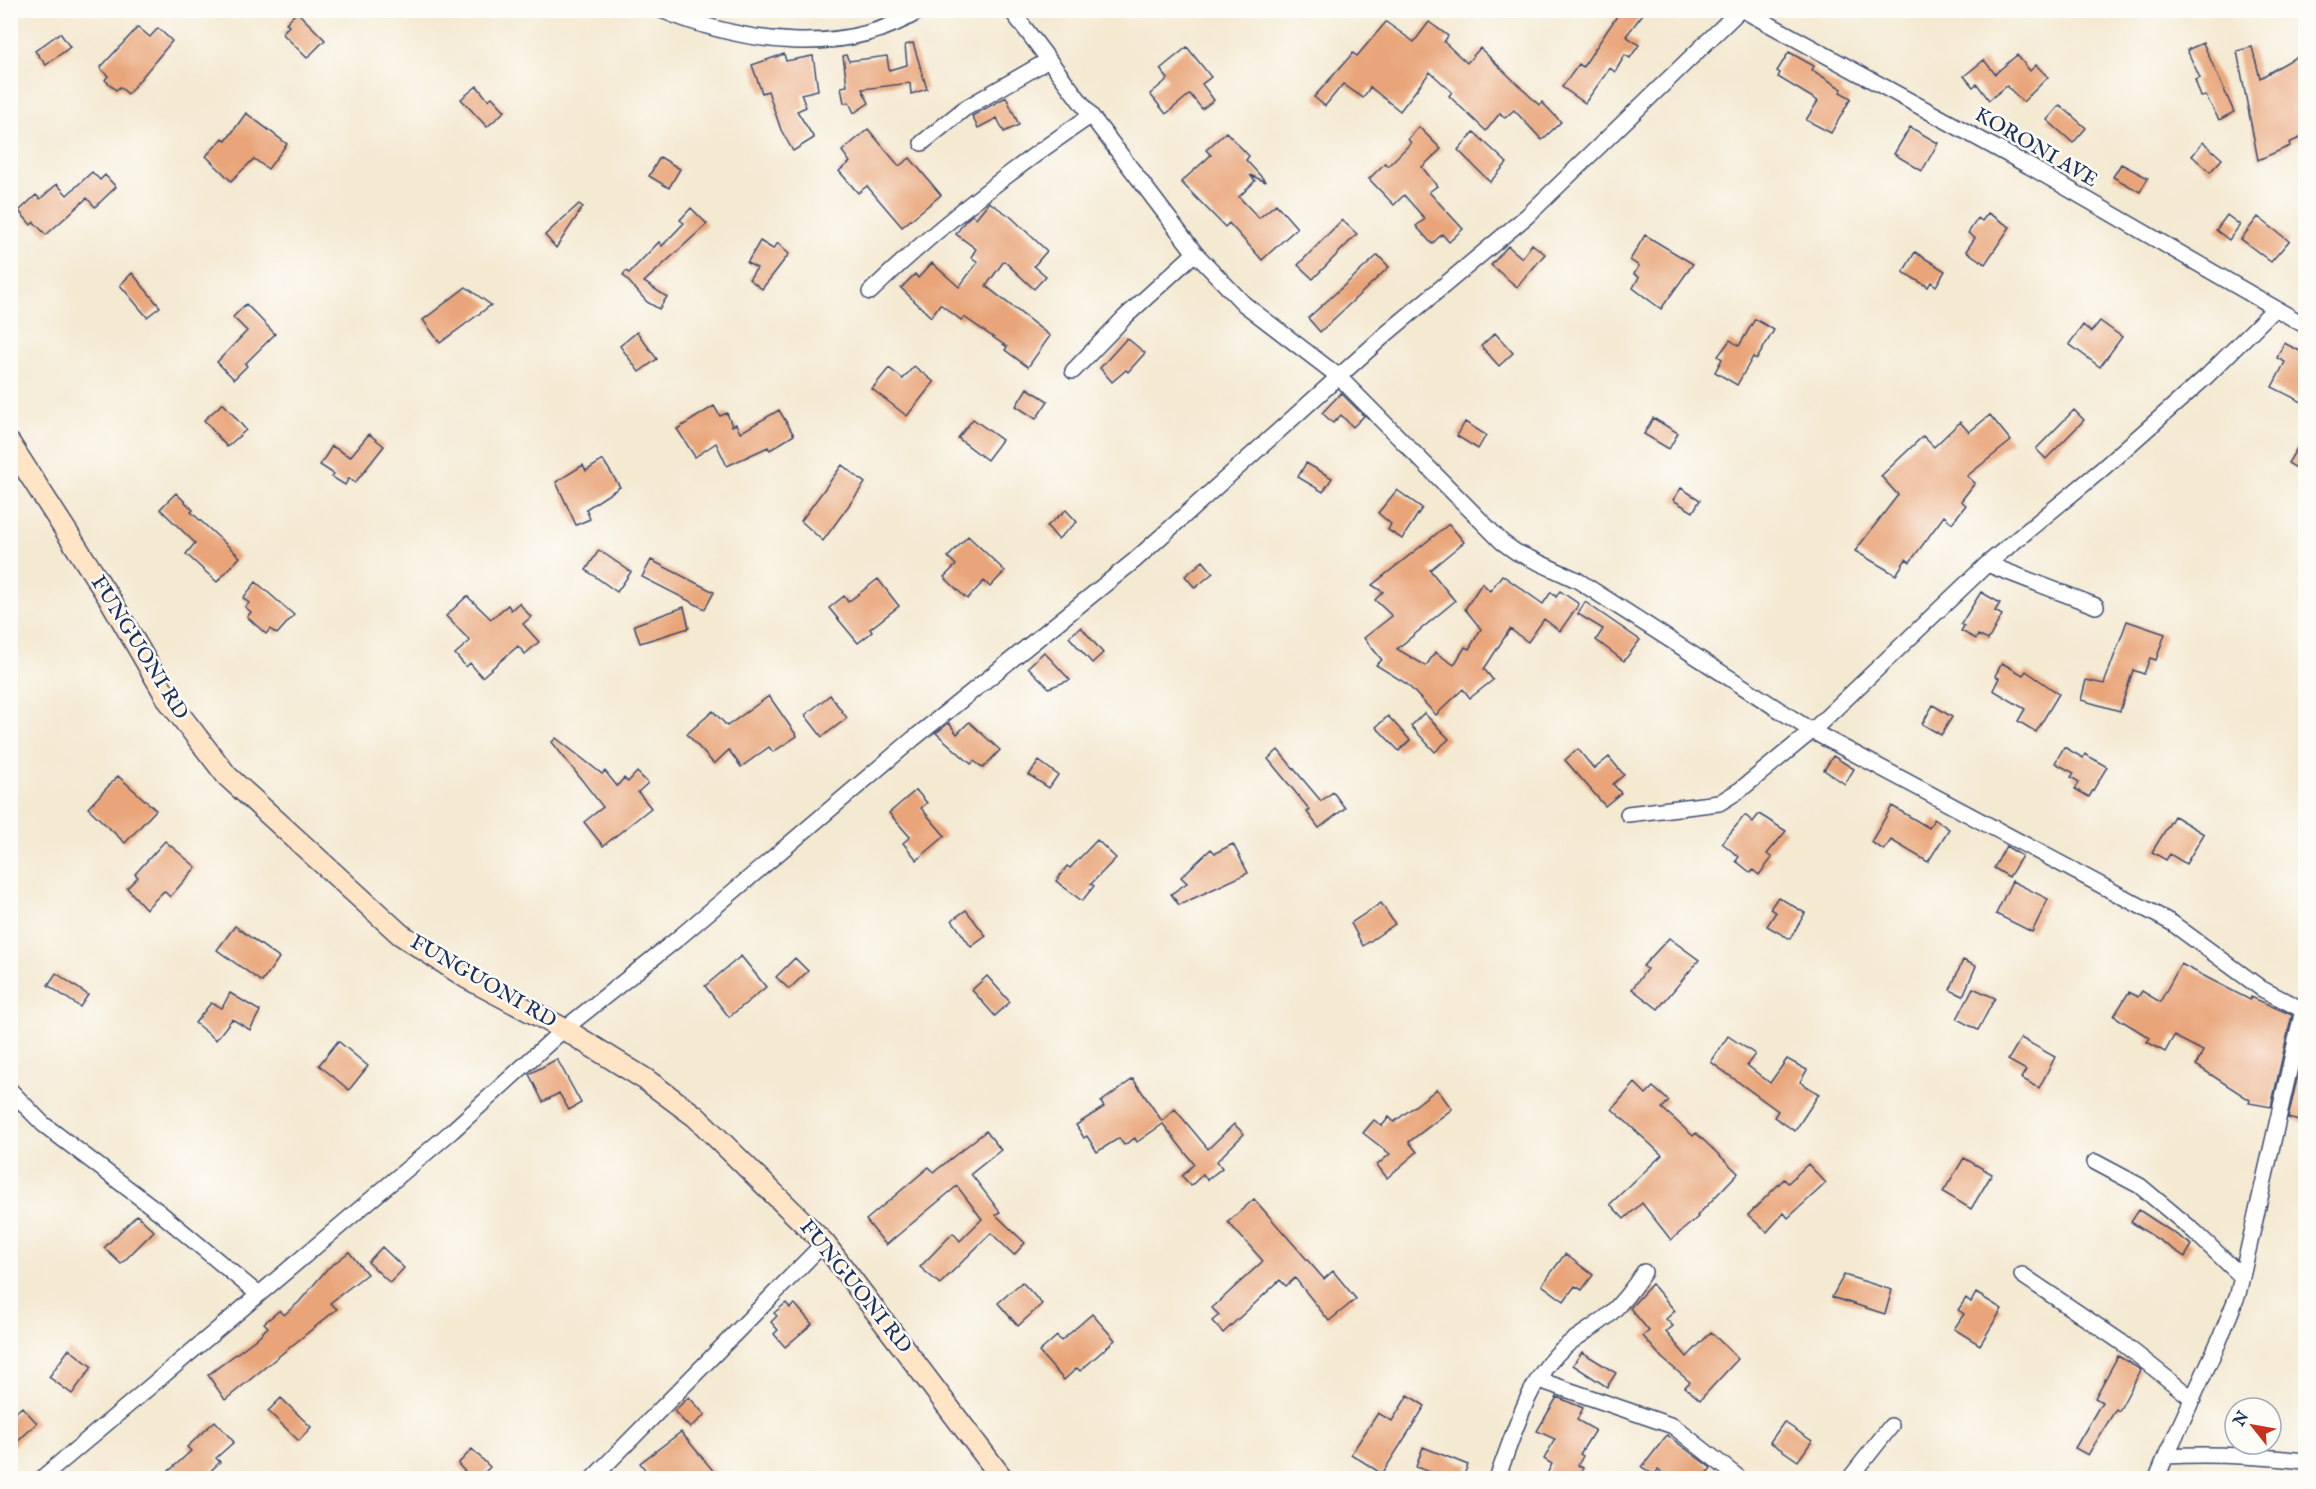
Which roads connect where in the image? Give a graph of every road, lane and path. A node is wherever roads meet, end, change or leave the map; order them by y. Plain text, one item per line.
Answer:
1 (661, 10) edge
2 (921, 10) edge
3 (1011, 10) edge
4 (1742, 10) edge
5 (1047, 61) junction
6 (1090, 116) junction
7 (922, 143) dead end
8 (1195, 253) junction
9 (870, 292) dead end
10 (2274, 309) junction
11 (2306, 326) edge
12 (1073, 371) dead end
13 (1338, 376) junction
14 (10, 444) edge
15 (1987, 564) junction
16 (2096, 606) dead end
17 (1812, 731) junction
18 (1628, 814) dead end
19 (2304, 1011) edge
20 (564, 1029) junction
21 (10, 1090) edge
22 (2095, 1162) dead end
23 (824, 1243) junction
24 (1644, 1272) dead end
25 (2022, 1275) dead end
26 (2241, 1276) junction
27 (258, 1294) junction
28 (1539, 1380) junction
29 (2193, 1398) junction
30 (1891, 1426) dead end
31 (2166, 1456) junction
32 (2306, 1461) edge
33 (42, 1479) edge
34 (593, 1479) edge
35 (1002, 1479) edge
36 (1497, 1479) edge
37 (1739, 1479) edge
38 (1850, 1479) edge
39 (2157, 1479) edge

1 - 2 street
3 - 5 street
4 - 10 street, KORONI AVE
4 - 13 street
5 - 6 street
5 - 7 street
6 - 8 street
6 - 9 street
8 - 12 street
8 - 13 street
10 - 11 street, KORONI AVE
10 - 15 street
13 - 17 street
13 - 20 street
14 - 20 street, FUNGUONI RD
15 - 16 street
15 - 17 street
17 - 18 street
17 - 19 street
19 - 26 street
20 - 23 street, FUNGUONI RD
20 - 27 street
21 - 27 street
22 - 26 street
23 - 34 street
23 - 35 street, FUNGUONI RD
24 - 28 street
25 - 29 street
26 - 29 street
27 - 33 street
28 - 36 street
28 - 37 street
29 - 31 street
30 - 38 street
31 - 32 street
31 - 39 street

